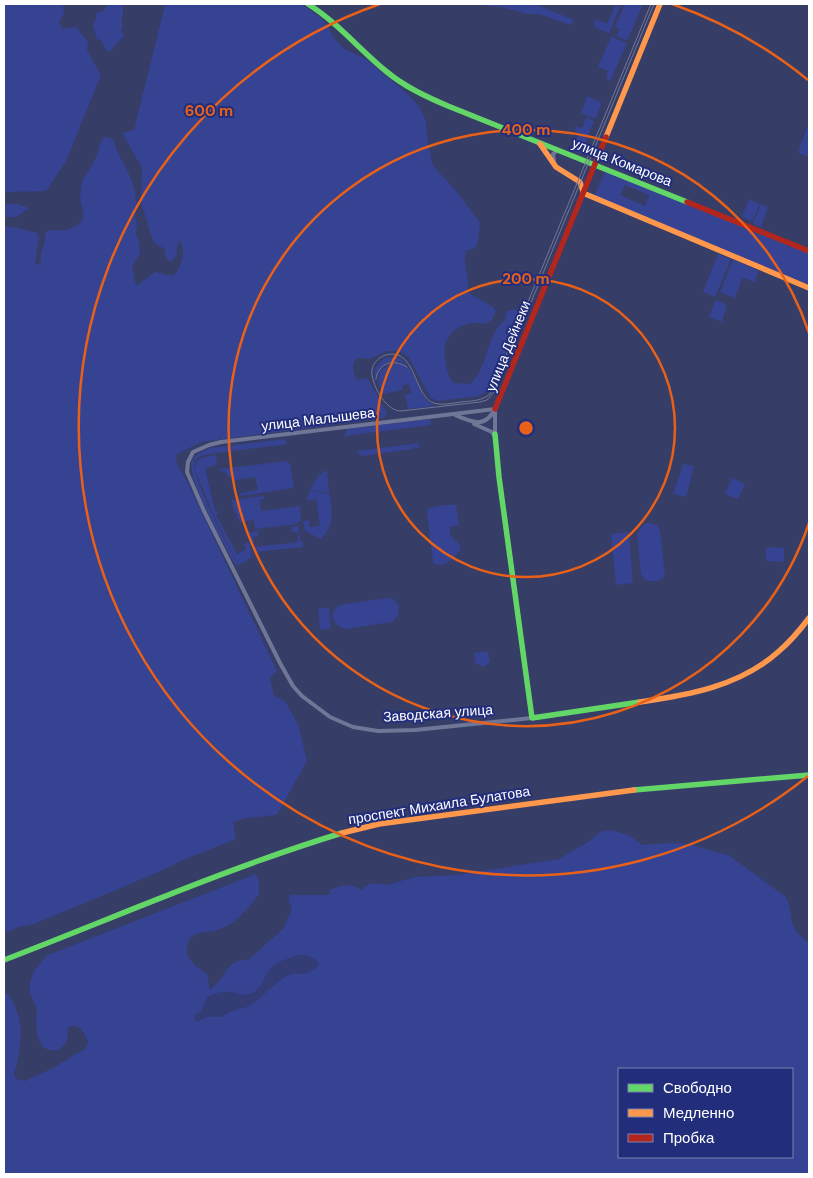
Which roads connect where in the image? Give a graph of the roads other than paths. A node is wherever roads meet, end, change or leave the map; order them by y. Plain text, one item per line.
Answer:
1 (308, 4) edge
2 (660, 4) edge
3 (539, 143) junction
4 (558, 150) junction
5 (595, 164) junction
6 (558, 169) junction
7 (568, 175) junction
8 (590, 176) junction
9 (583, 193) junction
10 (809, 251) edge
11 (809, 288) edge
12 (495, 409) junction
13 (452, 414) junction
14 (468, 420) junction
15 (496, 436) junction
16 (190, 457) joint
17 (809, 618) edge
18 (809, 626) edge
19 (801, 628) junction
20 (532, 718) junction
21 (809, 775) edge
22 (4, 960) edge

1 - 3 street, улица Комарова
2 - 5 street, улица Дейнеки
3 - 4 street, улица Комарова
3 - 6 street
4 - 5 street, улица Комарова
4 - 6 street
5 - 8 street, улица Дейнеки
5 - 10 street, улица Комарова
6 - 7 street
7 - 8 street
7 - 9 street
8 - 9 street, улица Дейнеки
9 - 11 street
9 - 12 street, улица Дейнеки
12 - 13 street, улица Малышева
12 - 14 street
12 - 15 street, улица Дейнеки
13 - 14 street, улица Малышева
13 - 16 street, улица Малышева
14 - 15 street, улица Малышева
15 - 20 street, улица Дейнеки
16 - 20 street, Заводская улица
17 - 19 street, Заводская улица
18 - 19 street
19 - 20 street, Заводская улица
21 - 22 street, проспект Михаила Булатова

